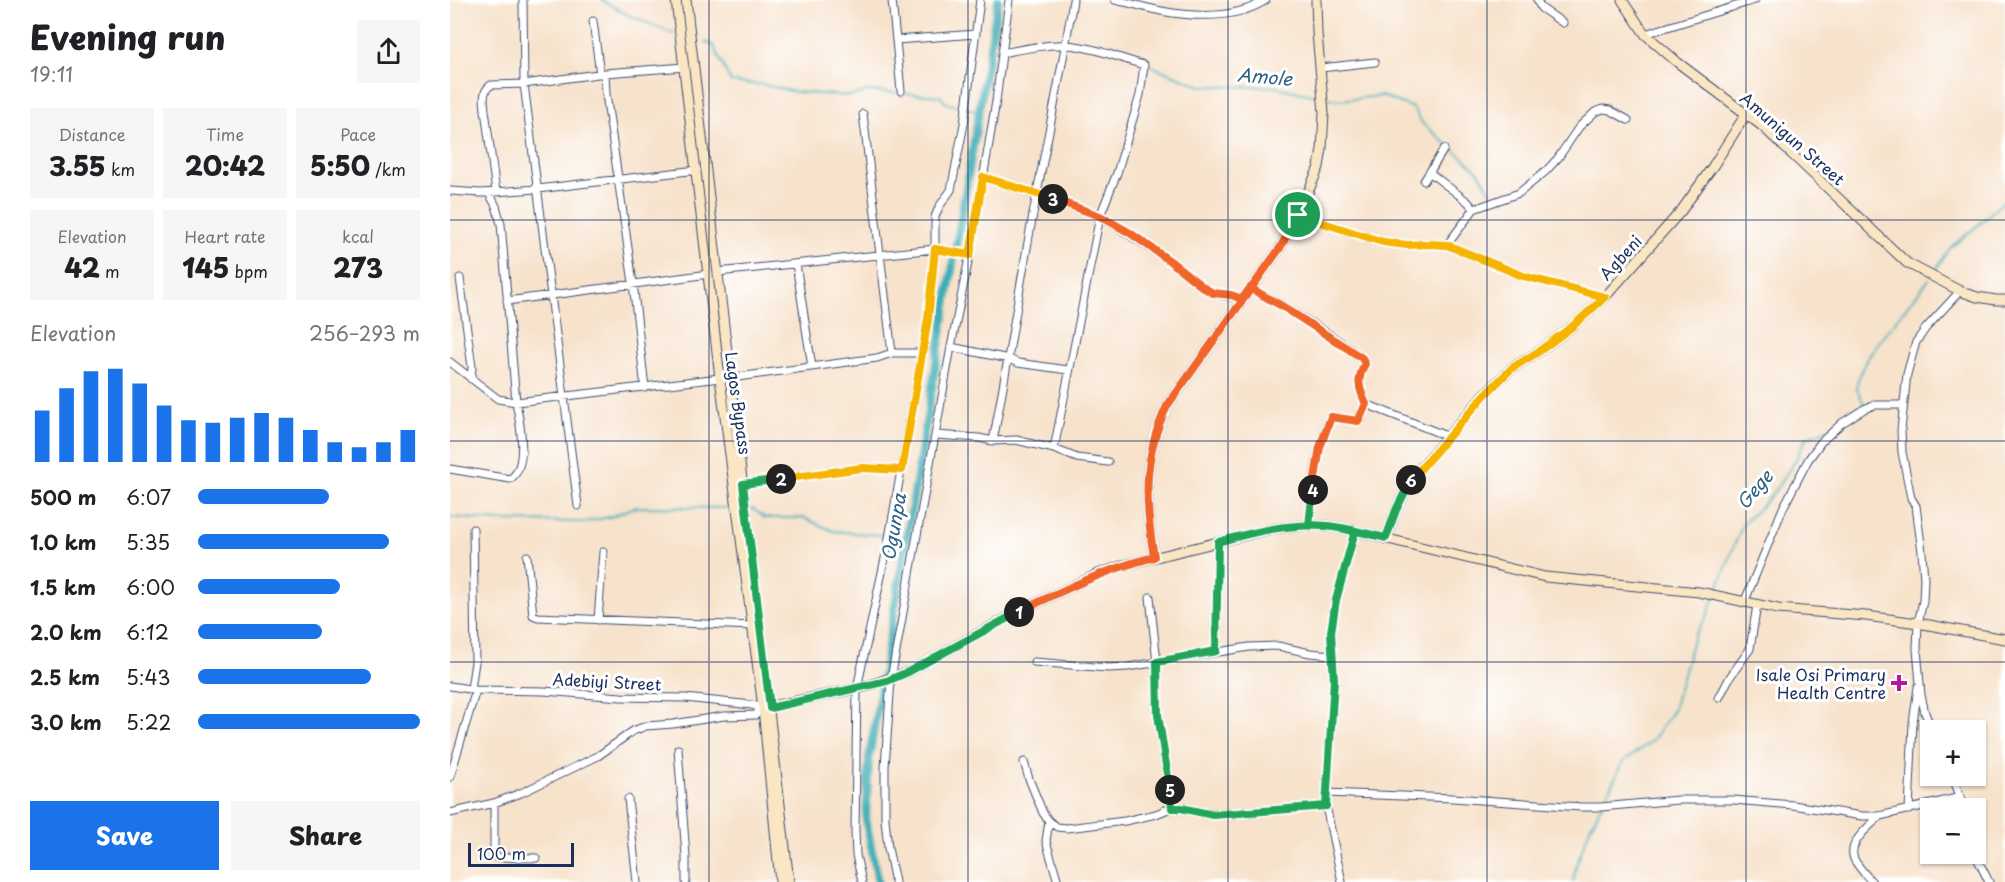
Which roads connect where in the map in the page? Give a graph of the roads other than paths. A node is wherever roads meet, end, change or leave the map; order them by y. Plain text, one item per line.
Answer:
1 (523, 0) edge
2 (676, 0) edge
3 (686, 0) edge
4 (892, 0) edge
5 (980, 0) edge
6 (1009, 0) edge
7 (1073, 0) edge
8 (1116, 0) edge
9 (1266, 0) edge
10 (1316, 0) edge
11 (1537, 0) edge
12 (1622, 0) edge
13 (1755, 0) edge
14 (593, 21) dead end
15 (1563, 23) dead end
16 (976, 34) junction
17 (1645, 34) junction
18 (896, 40) junction
19 (1066, 45) junction
20 (1002, 53) junction
21 (1375, 62) dead end
22 (685, 67) junction
23 (1321, 68) junction
24 (602, 74) junction
25 (524, 84) junction
26 (901, 91) dead end
27 (863, 114) dead end
28 (1746, 114) junction
29 (1628, 120) dead end
30 (1444, 149) dead end
31 (697, 170) junction
32 (1429, 172) junction
33 (983, 177) junction
34 (619, 179) junction
35 (1424, 182) dead end
36 (538, 189) junction
37 (450, 191) edge
38 (493, 192) junction
39 (1037, 194) junction
40 (1474, 209) junction
41 (1298, 215) junction
42 (1100, 216) junction
43 (1447, 245) junction
44 (938, 250) junction
45 (879, 254) junction
46 (968, 255) junction
47 (796, 264) junction
48 (713, 273) junction
49 (460, 278) dead end
50 (633, 283) junction
51 (1250, 288) junction
52 (1960, 291) junction
53 (552, 295) junction
54 (1605, 297) junction
55 (1242, 299) junction
56 (2005, 300) edge
57 (507, 302) junction
58 (951, 347) junction
59 (922, 352) junction
60 (892, 353) junction
61 (1009, 359) junction
62 (450, 362) edge
63 (812, 367) junction
64 (1068, 370) junction
65 (720, 378) junction
66 (730, 378) junction
67 (471, 379) junction
68 (645, 388) junction
69 (565, 397) junction
70 (516, 402) junction
71 (1366, 404) junction
72 (1902, 405) junction
73 (936, 435) junction
74 (1449, 437) junction
75 (993, 441) junction
76 (1054, 449) junction
77 (1108, 462) dead end
78 (450, 469) edge
79 (902, 470) junction
80 (743, 484) junction
81 (578, 506) dead end
82 (1309, 525) junction
83 (474, 529) dead end
84 (1355, 531) junction
85 (1386, 538) junction
86 (1218, 542) junction
87 (603, 552) dead end
88 (527, 556) dead end
89 (1154, 557) junction
90 (1150, 597) dead end
91 (1744, 603) junction
92 (1756, 605) junction
93 (598, 620) junction
94 (1918, 623) junction
95 (753, 626) junction
96 (2005, 639) edge
97 (1216, 651) junction
98 (1332, 655) junction
99 (1034, 662) dead end
100 (1157, 662) junction
101 (1919, 678) junction
102 (889, 680) junction
103 (450, 686) edge
104 (860, 687) junction
105 (474, 690) junction
106 (1719, 698) dead end
107 (764, 708) junction
108 (1928, 720) edge
109 (678, 749) dead end
110 (1024, 762) dead end
111 (450, 777) edge
112 (1956, 786) edge
113 (1326, 793) junction
114 (1961, 797) joint
115 (628, 799) dead end
116 (494, 803) junction
117 (1326, 806) junction
118 (1172, 808) junction
119 (1909, 810) junction
120 (450, 813) edge
121 (1880, 816) junction
122 (1049, 821) junction
123 (536, 858) dead end
124 (1980, 864) edge
125 (637, 882) edge
126 (686, 882) edge
127 (780, 882) edge
128 (789, 882) edge
129 (862, 882) edge
130 (895, 882) edge
131 (1058, 882) edge
132 (1342, 882) edge
133 (1872, 882) edge
134 (1989, 882) edge

1 - 25 street
2 - 22 street, Lagos Bypass
3 - 48 street, Lagos Bypass
4 - 18 street
5 - 16 street
6 - 20 street
7 - 19 street
8 - 9 street
10 - 23 street
11 - 15 street
12 - 17 street, Amunigun Street
13 - 17 street
14 - 24 street
16 - 18 street
16 - 44 street
17 - 28 street, Amunigun Street
18 - 26 street
19 - 20 street
19 - 39 street
19 - 42 street
20 - 33 street
21 - 23 street
22 - 24 street
22 - 31 street, Lagos Bypass
23 - 41 street
24 - 25 street
24 - 34 street
25 - 36 street
25 - 38 street
27 - 45 street
28 - 52 street, Amunigun Street
28 - 54 street, Agbeni
29 - 40 street
30 - 32 street
31 - 34 street
31 - 48 street, Lagos Bypass
32 - 35 street
32 - 40 street
33 - 39 street
33 - 46 street
34 - 36 street
34 - 50 street
36 - 38 street
36 - 53 street
37 - 38 street
38 - 57 street
39 - 42 street
39 - 61 street
40 - 43 street
41 - 43 street
41 - 51 street
42 - 55 street
42 - 64 street
43 - 54 street
44 - 45 street
44 - 46 street
44 - 59 street
45 - 47 street
45 - 60 street
46 - 58 street
47 - 48 street
47 - 63 street
48 - 50 street
48 - 65 street, Lagos Bypass
48 - 66 street, Lagos Bypass
49 - 67 street
50 - 53 street
50 - 68 street
51 - 55 street
51 - 71 street
52 - 56 street, Amunigun Street
52 - 72 street
53 - 57 street
53 - 69 street
54 - 74 street, Agbeni
55 - 89 street
57 - 70 street
58 - 61 street
58 - 73 street
59 - 60 street
59 - 79 street
60 - 63 street
61 - 64 street
61 - 75 street
62 - 67 street
63 - 66 street
64 - 76 street
65 - 68 street
65 - 95 street, Lagos Bypass
66 - 80 street, Lagos Bypass
67 - 70 street
68 - 69 street
69 - 70 street
69 - 81 street
70 - 78 street
71 - 74 street
71 - 82 street
72 - 91 street
72 - 94 street
73 - 75 street
73 - 102 street
74 - 85 street, Agbeni
75 - 76 street
76 - 77 street
79 - 80 street
79 - 104 street
80 - 107 street, Lagos Bypass
82 - 84 street
82 - 86 street
83 - 105 street
84 - 85 street
84 - 98 street
85 - 91 street
86 - 89 street
86 - 97 street
87 - 93 street
88 - 93 street
89 - 102 street
90 - 100 street
91 - 92 street
92 - 94 street
92 - 106 street
93 - 95 street
94 - 96 street
94 - 101 street
95 - 107 street, Lagos Bypass
97 - 98 street
97 - 100 street
98 - 113 street
99 - 100 street
100 - 118 street
101 - 108 street
101 - 119 street
102 - 104 street
102 - 130 street
103 - 105 street, Adebiyi Street
104 - 107 street
104 - 129 street
105 - 107 street, Adebiyi Street
105 - 111 street
107 - 116 street
107 - 127 street, Lagos Bypass
107 - 128 street, Lagos Bypass
109 - 126 street
110 - 122 street
112 - 114 street
113 - 117 street
113 - 121 street
114 - 119 street
115 - 125 street
116 - 120 street
116 - 123 street
117 - 118 street
117 - 132 street
118 - 122 street
119 - 121 street
121 - 133 street
122 - 131 street
124 - 134 street

